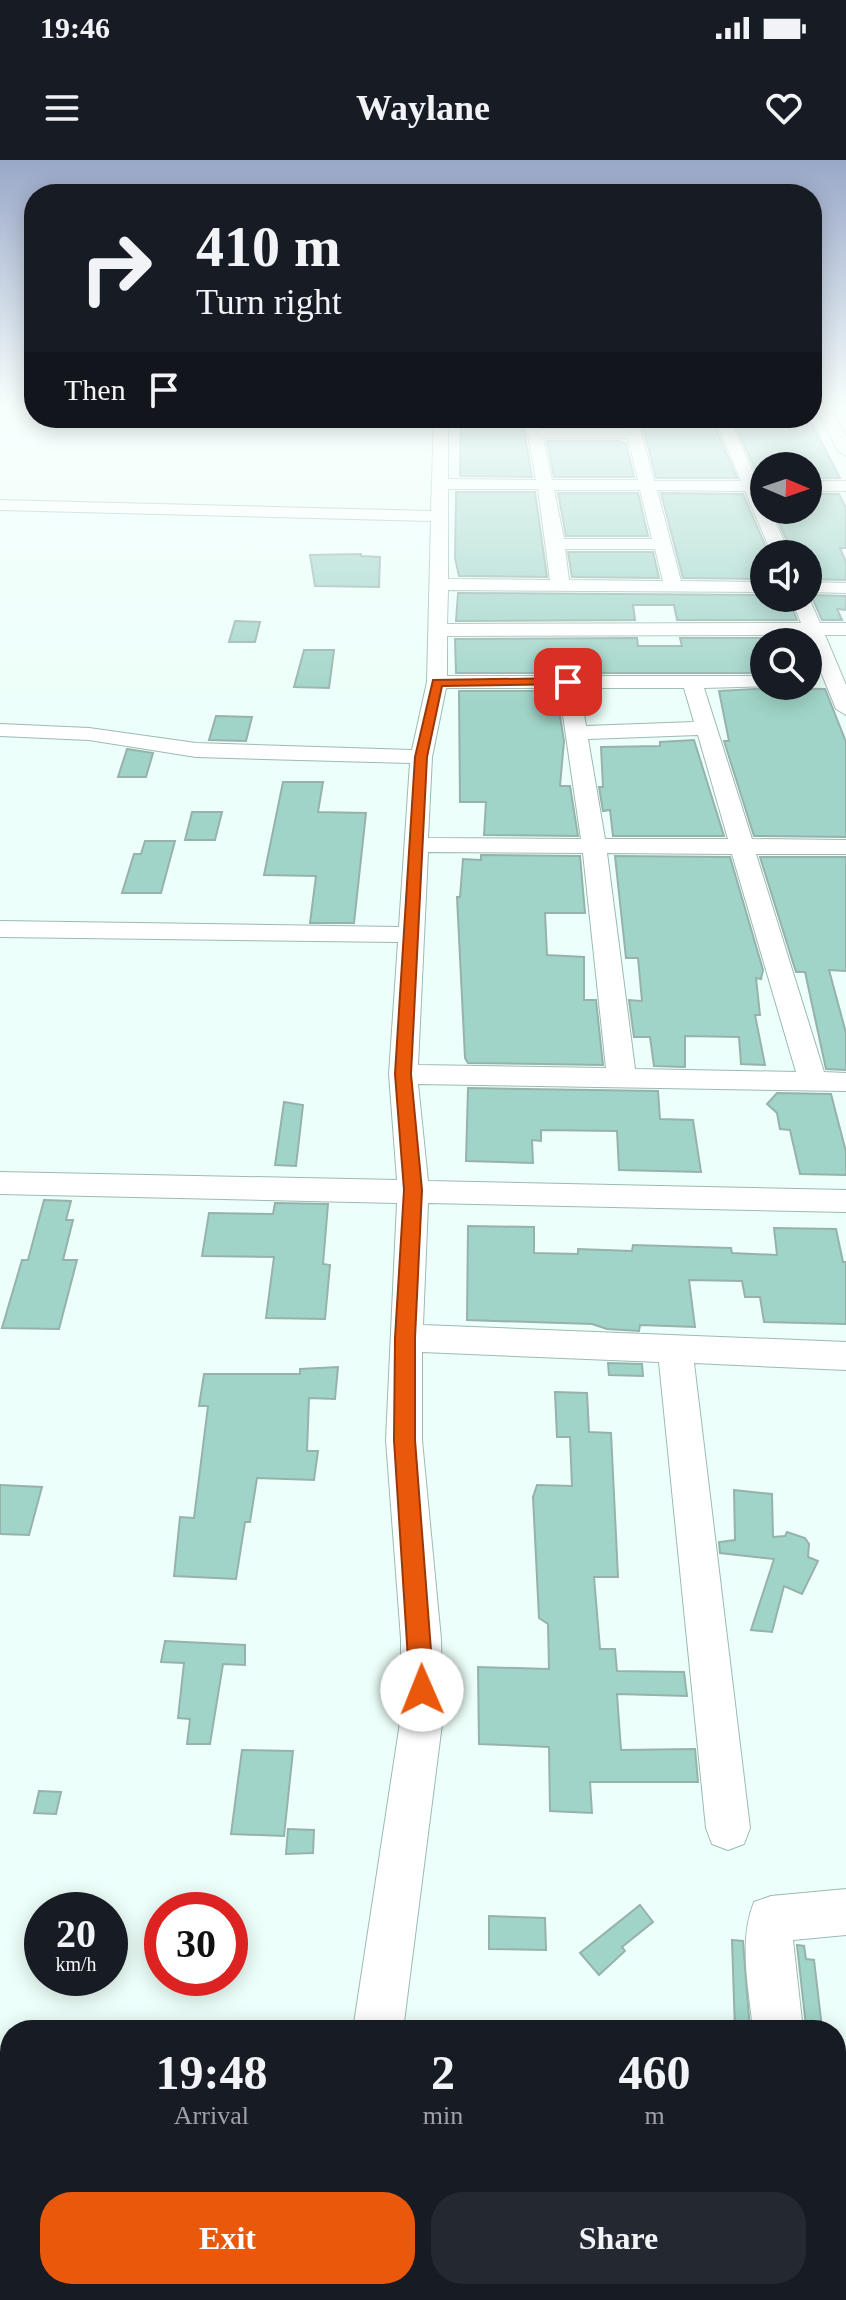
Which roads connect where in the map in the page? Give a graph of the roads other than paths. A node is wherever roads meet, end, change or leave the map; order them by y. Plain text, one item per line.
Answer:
1 (35, 506) edge
2 (440, 506) edge
3 (548, 506) edge
4 (654, 506) edge
5 (440, 516) junction
6 (556, 544) junction
7 (662, 544) junction
8 (438, 584) junction
9 (560, 585) junction
10 (673, 586) junction
11 (750, 587) edge
12 (822, 587) edge
13 (846, 588) edge
14 (750, 629) edge
15 (822, 629) edge
16 (846, 629) edge
17 (437, 630) junction
18 (822, 649) edge
19 (692, 681) junction
20 (437, 682) junction
21 (568, 682) junction
22 (750, 682) edge
23 (841, 683) edge
24 (846, 709) edge
25 (705, 728) junction
26 (0, 730) edge
27 (576, 733) junction
28 (421, 757) junction
29 (418, 845) junction
30 (594, 846) junction
31 (740, 847) junction
32 (846, 847) edge
33 (0, 929) edge
34 (412, 935) junction
35 (403, 1074) junction
36 (622, 1079) junction
37 (813, 1082) junction
38 (846, 1082) edge
39 (0, 1183) edge
40 (413, 1190) junction
41 (846, 1201) edge
42 (405, 1338) junction
43 (675, 1347) junction
44 (846, 1356) edge
45 (728, 1828) dead end
46 (846, 1912) edge
47 (379, 2020) edge
48 (777, 2020) edge

1 - 5 street
2 - 5 street
3 - 6 street
4 - 7 street
5 - 8 street
6 - 7 street
6 - 9 street
7 - 10 street
8 - 9 street
8 - 17 street
9 - 10 street
10 - 11 street
12 - 13 street
14 - 17 street
15 - 16 street
17 - 20 street
18 - 23 street
19 - 21 street
19 - 22 street
19 - 25 street
20 - 21 street
20 - 28 street
21 - 27 street
23 - 24 street
25 - 27 street
25 - 31 street
26 - 28 street
27 - 30 street
28 - 29 street
29 - 30 street
29 - 34 street
30 - 31 street
30 - 36 street
31 - 32 street
31 - 37 street
33 - 34 street
34 - 35 street
35 - 36 street
35 - 40 street
36 - 37 street
37 - 38 street
39 - 40 street
40 - 41 street
40 - 42 street
42 - 43 street
42 - 47 street
43 - 44 street
43 - 45 street
46 - 48 street

